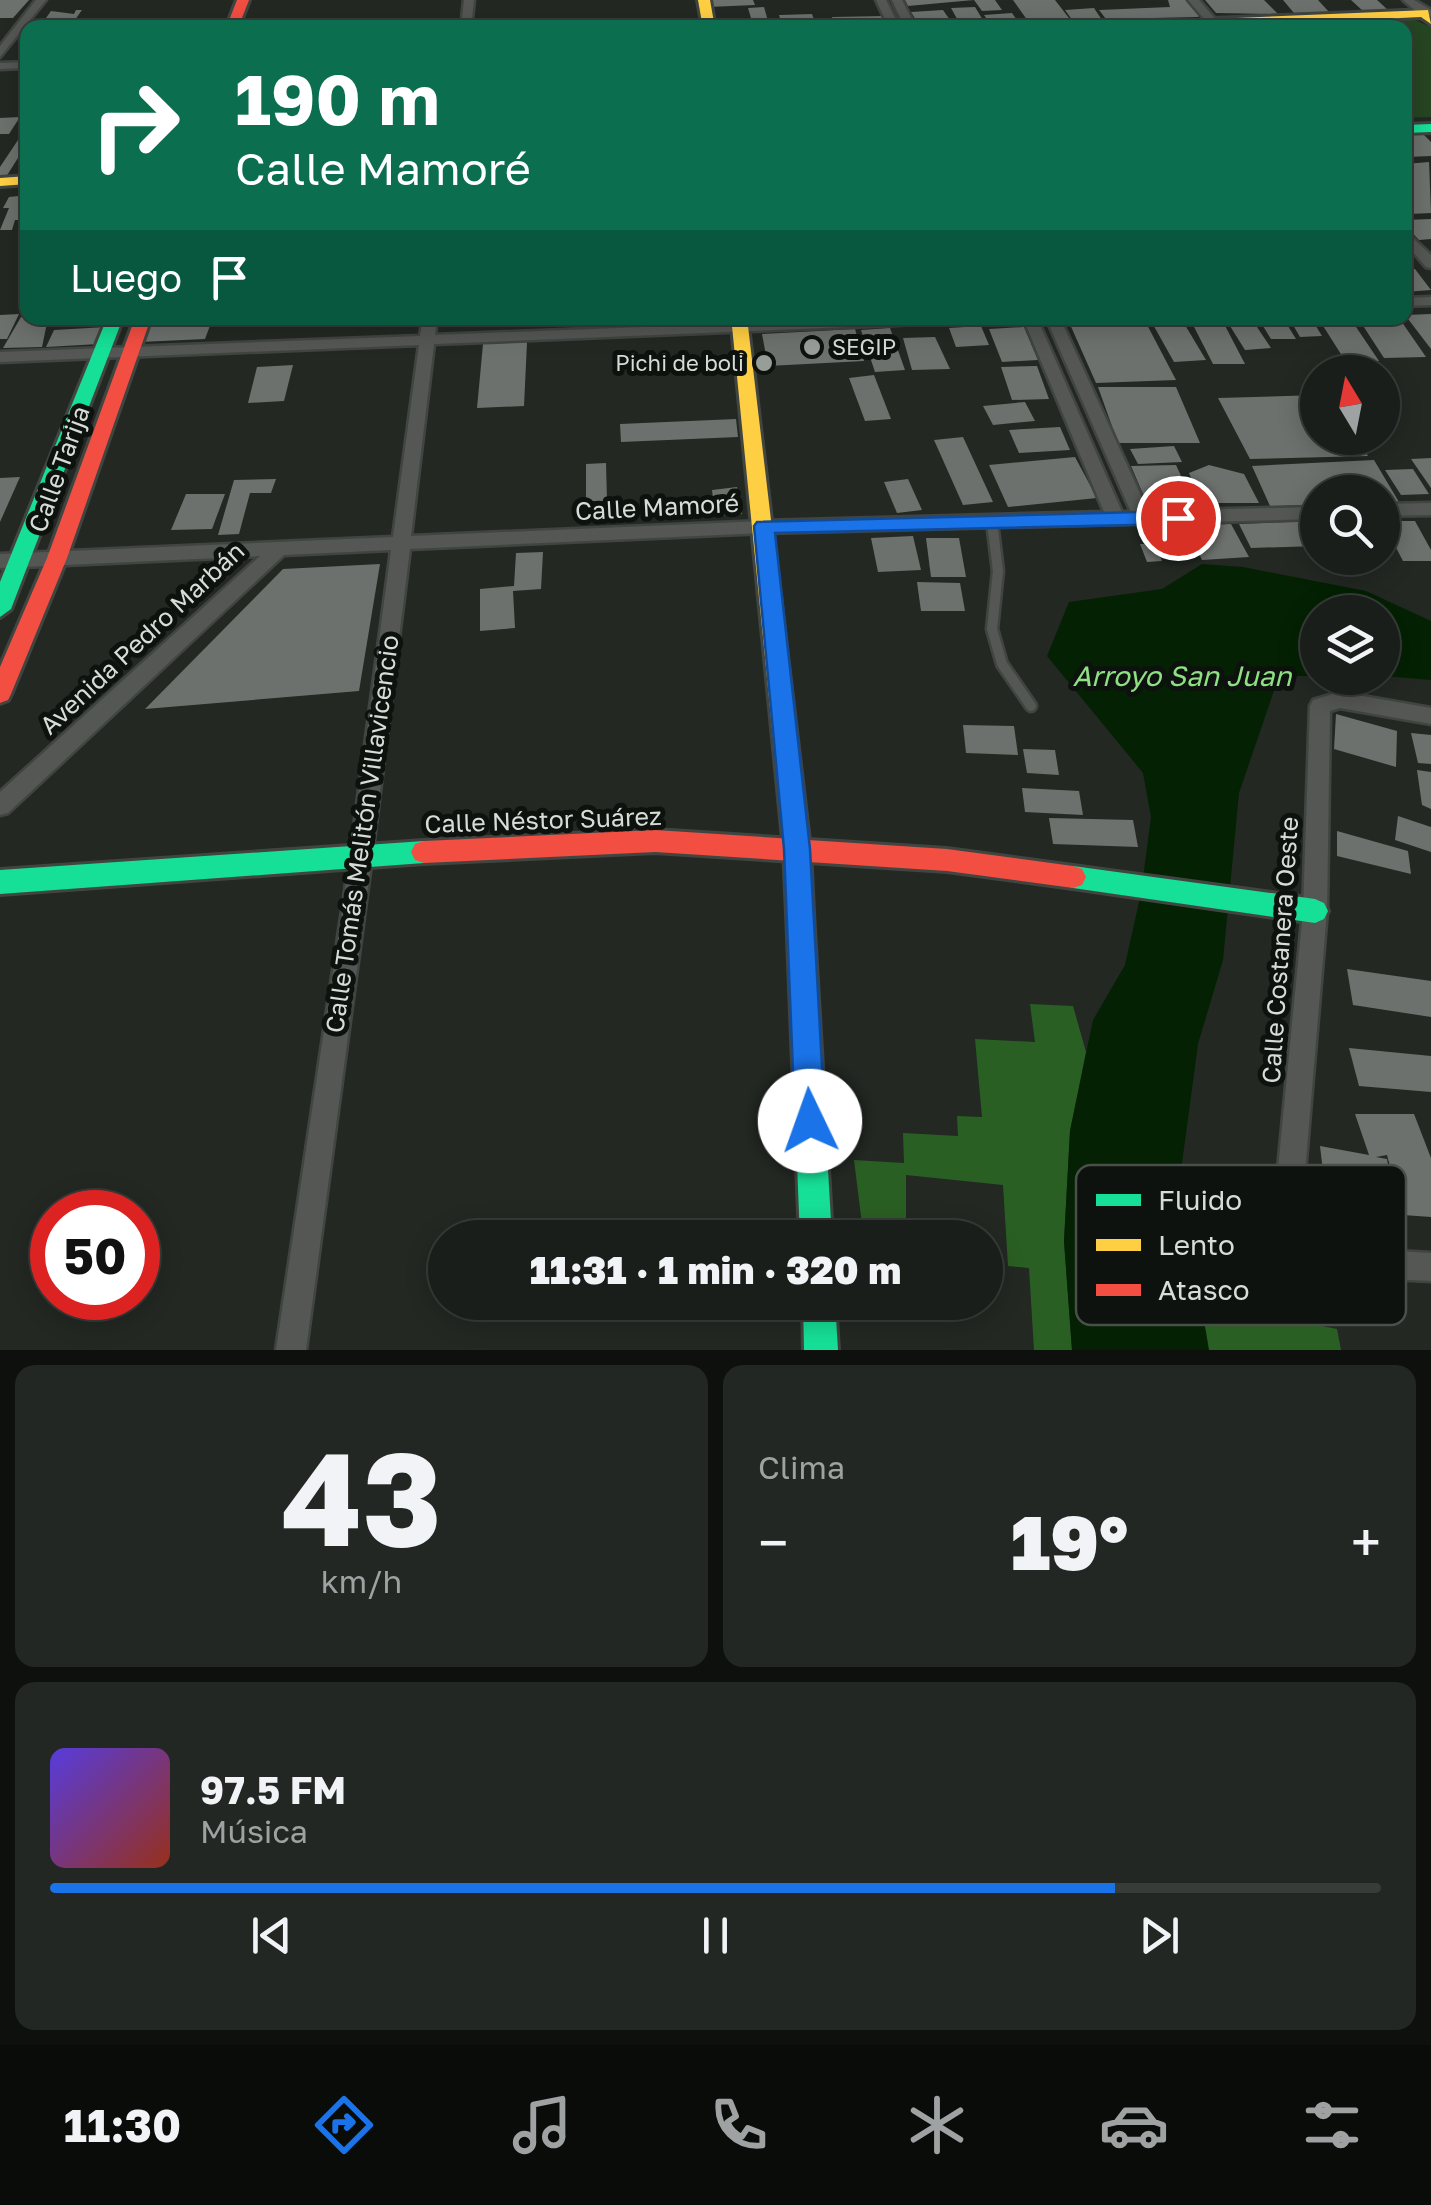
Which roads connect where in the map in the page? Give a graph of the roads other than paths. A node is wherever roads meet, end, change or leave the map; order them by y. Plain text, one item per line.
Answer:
1 (41, 0) edge
2 (1193, 0) edge
3 (1423, 12) edge
4 (26, 20) edge
5 (1211, 20) edge
6 (1295, 20) edge
7 (20, 28) edge
8 (0, 54) edge
9 (1412, 244) edge
10 (1431, 264) edge
11 (112, 325) edge
12 (141, 325) edge
13 (429, 325) edge
14 (678, 325) edge
15 (740, 325) edge
16 (1033, 325) edge
17 (1056, 325) edge
18 (428, 341) junction
19 (130, 352) junction
20 (100, 354) junction
21 (0, 357) edge
22 (1431, 509) edge
23 (1400, 510) edge
24 (1300, 514) edge
25 (1116, 519) junction
26 (1143, 519) junction
27 (992, 522) junction
28 (764, 526) junction
29 (399, 546) junction
30 (277, 550) junction
31 (57, 558) junction
32 (9, 561) edge
33 (0, 609) edge
34 (0, 694) edge
35 (1032, 706) dead end
36 (1431, 716) edge
37 (0, 806) edge
38 (797, 849) junction
39 (360, 857) junction
40 (0, 882) edge
41 (1315, 911) junction
42 (1292, 1165) edge
43 (815, 1220) edge
44 (1406, 1266) edge
45 (1431, 1267) edge
46 (820, 1320) edge
47 (291, 1350) edge
48 (821, 1350) edge

1 - 4 street
2 - 5 street
3 - 6 street
7 - 8 street
9 - 10 street
11 - 20 street, Calle Tarija
12 - 19 street, Calle Tarija
13 - 18 street, Calle Tomás Melitón Villavicencio
14 - 18 street
15 - 28 street
16 - 25 street
17 - 26 street
18 - 19 street
18 - 29 street, Calle Tomás Melitón Villavicencio
19 - 20 street
19 - 31 street, Calle Tarija
20 - 21 street
20 - 32 street, Calle Tarija
22 - 23 street
24 - 26 street, Calle Mamoré
25 - 26 street, Calle Mamoré
25 - 27 street, Calle Mamoré
27 - 28 street, Calle Mamoré
27 - 35 lane
28 - 29 street, Calle Mamoré
28 - 38 street
29 - 30 street, Calle Mamoré
29 - 39 street, Calle Tomás Melitón Villavicencio
30 - 31 street, Calle Mamoré
30 - 37 street, Avenida Pedro Marbán
31 - 32 street, Calle Mamoré
31 - 34 street, Calle Tarija
32 - 33 street, Calle Tarija
36 - 41 street, Calle Costanera Oeste
38 - 39 street, Calle Néstor Suárez
38 - 41 street, Calle Néstor Suárez
38 - 43 street
39 - 40 street, Calle Néstor Suárez
39 - 47 street, Calle Tomás Melitón Villavicencio
41 - 42 street, Calle Costanera Oeste
44 - 45 street, Calle Costanera Oeste
46 - 48 street

